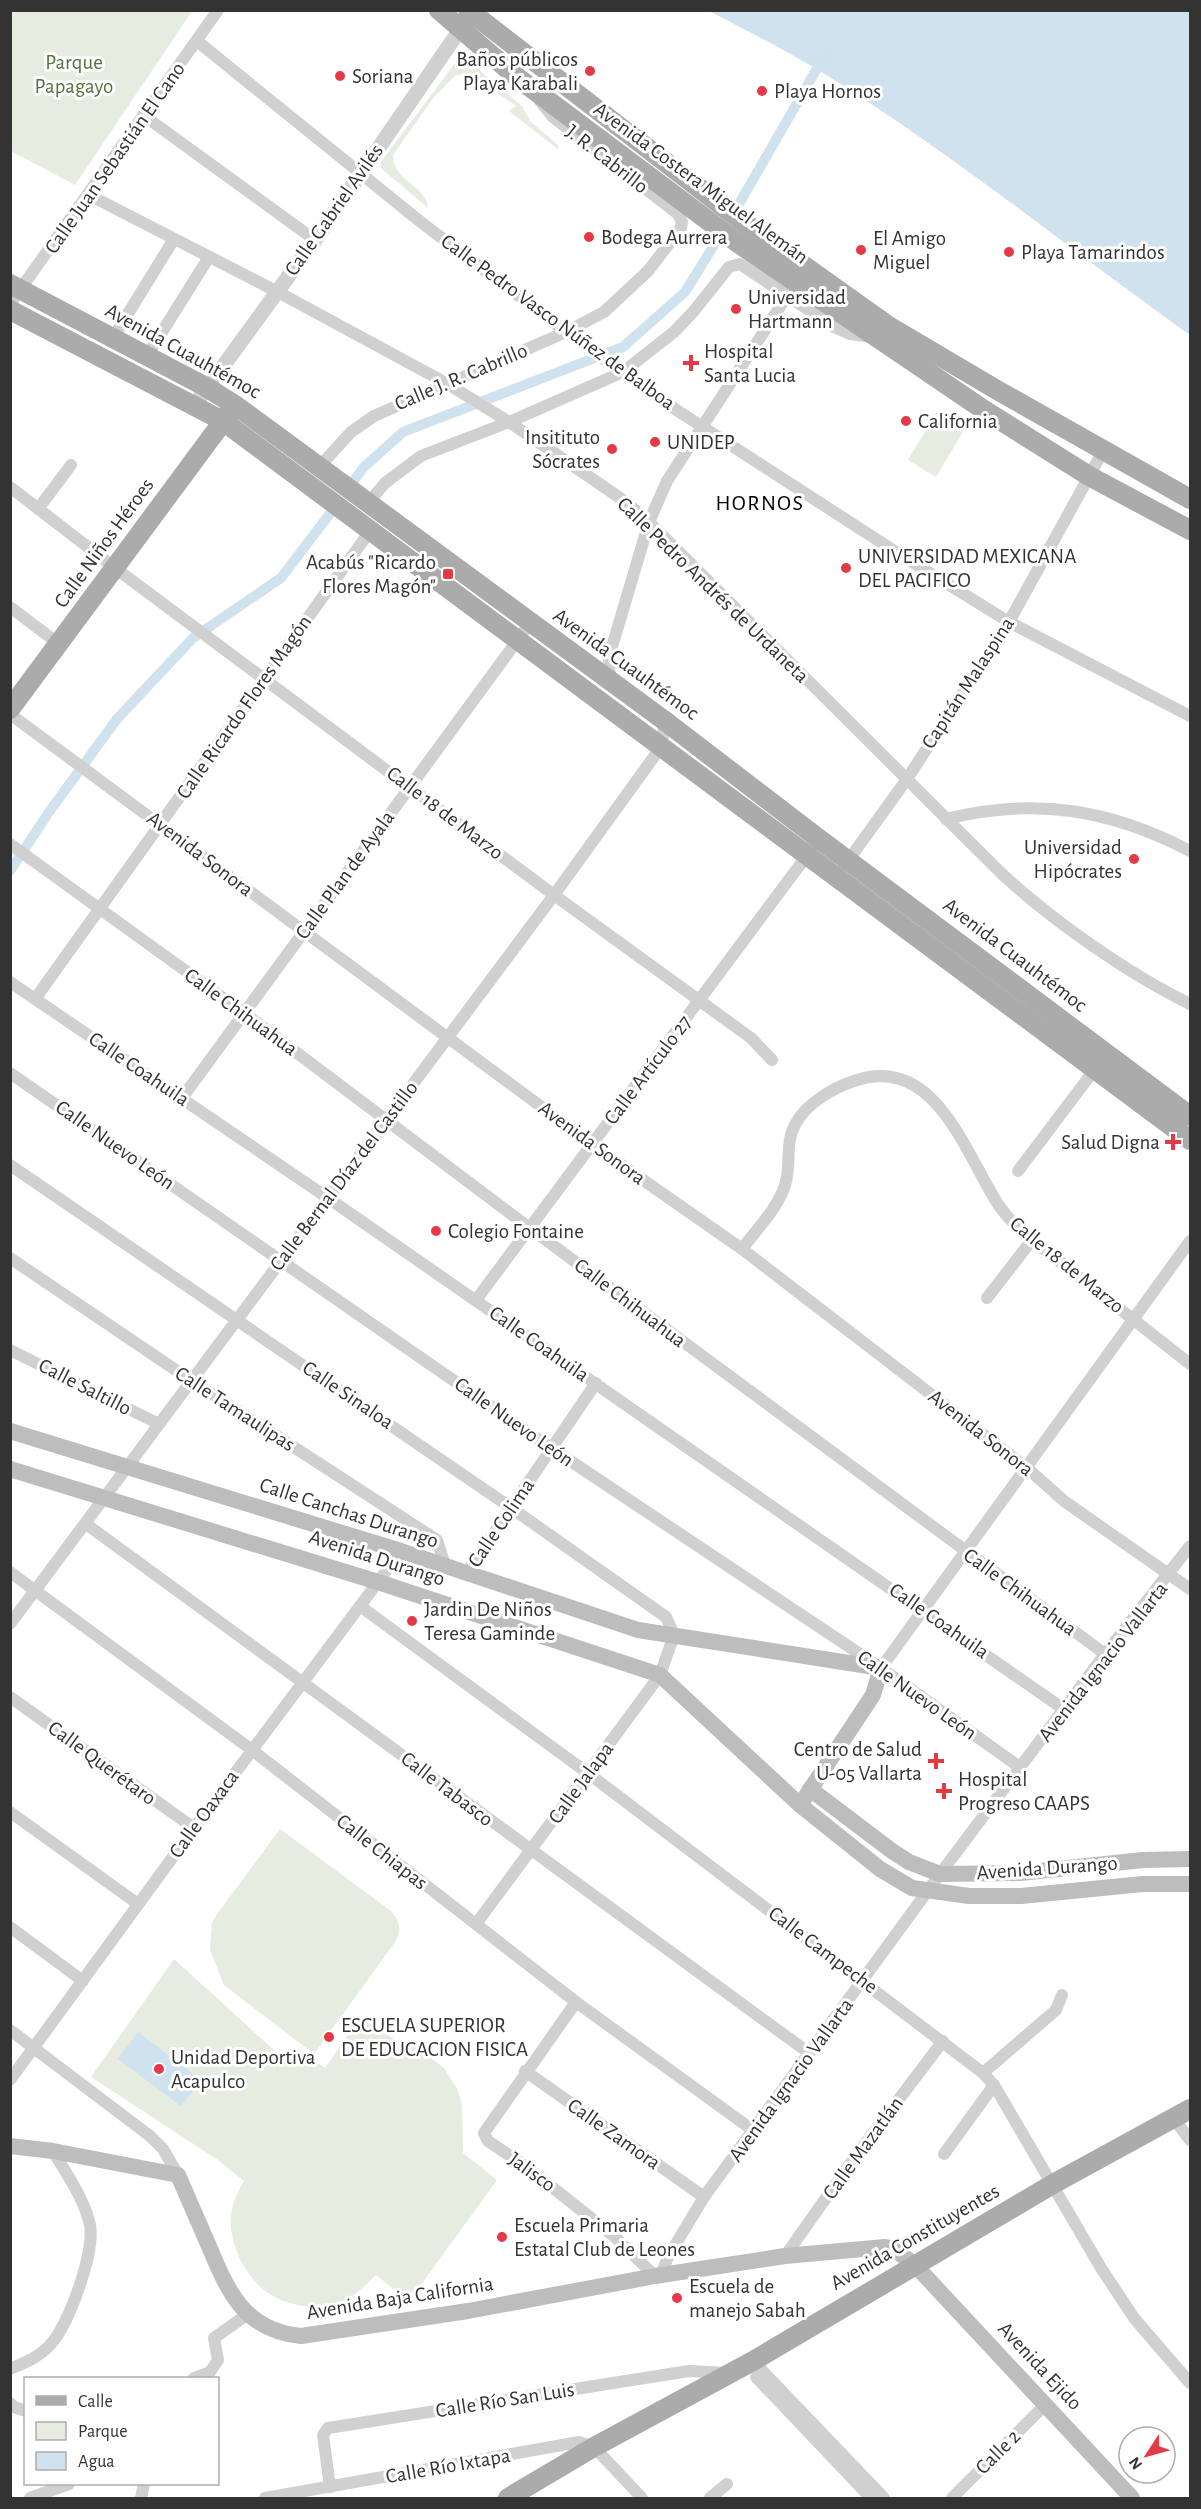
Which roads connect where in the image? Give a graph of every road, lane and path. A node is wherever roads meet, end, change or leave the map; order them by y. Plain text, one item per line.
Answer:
1 (218, 10) edge
2 (439, 10) edge
3 (467, 18) edge
4 (197, 41) junction
5 (143, 115) junction
6 (360, 173) junction
7 (88, 195) junction
8 (690, 218) junction
9 (745, 236) junction
10 (174, 238) junction
11 (315, 240) junction
12 (209, 257) junction
13 (276, 291) junction
14 (14, 293) edge
15 (787, 296) junction
16 (10, 310) edge
17 (571, 336) junction
18 (879, 338) junction
19 (113, 339) junction
20 (147, 356) junction
21 (621, 369) junction
22 (449, 386) junction
23 (206, 387) junction
24 (235, 405) junction
25 (194, 406) junction
26 (223, 421) junction
27 (509, 422) junction
28 (703, 425) junction
29 (1103, 451) junction
30 (70, 465) dead end
31 (320, 466) junction
32 (1089, 476) junction
33 (10, 487) edge
34 (365, 499) junction
35 (1191, 499) edge
36 (38, 509) junction
37 (649, 522) junction
38 (1191, 530) edge
39 (370, 531) junction
40 (115, 568) junction
41 (10, 607) edge
42 (1009, 622) junction
43 (530, 623) junction
44 (518, 640) junction
45 (58, 644) junction
46 (264, 679) junction
47 (610, 682) junction
48 (10, 709) edge
49 (10, 714) edge
50 (1191, 716) edge
51 (665, 721) junction
52 (661, 747) junction
53 (907, 778) junction
54 (409, 785) junction
55 (946, 819) junction
56 (160, 825) junction
57 (11, 844) edge
58 (814, 847) junction
59 (1191, 851) edge
60 (843, 868) junction
61 (554, 895) junction
62 (100, 909) junction
63 (303, 932) junction
64 (10, 982) edge
65 (34, 999) junction
66 (701, 1000) junction
67 (1191, 1004) edge
68 (244, 1012) junction
69 (448, 1038) junction
70 (771, 1060) dead end
71 (1095, 1069) junction
72 (10, 1073) edge
73 (182, 1098) junction
74 (1191, 1116) edge
75 (386, 1120) junction
76 (1191, 1140) edge
77 (593, 1144) junction
78 (10, 1165) edge
79 (1018, 1171) dead end
80 (328, 1198) junction
81 (531, 1229) junction
82 (1032, 1240) junction
83 (1191, 1241) edge
84 (742, 1249) junction
85 (10, 1258) edge
86 (281, 1260) junction
87 (987, 1298) dead end
88 (476, 1300) junction
89 (1133, 1319) junction
90 (237, 1320) junction
91 (10, 1350) edge
92 (1191, 1364) edge
93 (192, 1381) junction
94 (596, 1383) junction
95 (159, 1424) junction
96 (10, 1431) edge
97 (551, 1448) junction
98 (128, 1468) junction
99 (1027, 1468) junction
100 (10, 1469) edge
101 (105, 1498) junction
102 (510, 1507) junction
103 (86, 1524) junction
104 (1191, 1546) edge
105 (401, 1551) junction
106 (966, 1553) junction
107 (446, 1568) junction
108 (10, 1572) edge
109 (1171, 1573) junction
110 (466, 1574) junction
111 (378, 1581) junction
112 (1191, 1589) edge
113 (36, 1590) junction
114 (360, 1606) junction
115 (924, 1610) junction
116 (10, 1624) edge
117 (674, 1635) junction
118 (1105, 1654) junction
119 (881, 1668) junction
120 (660, 1675) junction
121 (303, 1682) junction
122 (10, 1697) edge
123 (1065, 1710) junction
124 (252, 1750) junction
125 (1021, 1768) junction
126 (589, 1774) junction
127 (810, 1789) junction
128 (800, 1805) junction
129 (10, 1812) edge
130 (194, 1828) junction
131 (530, 1851) junction
132 (1191, 1859) edge
133 (940, 1874) junction
134 (1191, 1884) edge
135 (927, 1892) junction
136 (138, 1904) junction
137 (476, 1924) junction
138 (10, 1927) edge
139 (83, 1981) junction
140 (864, 1981) junction
141 (1062, 1995) dead end
142 (576, 2002) junction
143 (10, 2030) edge
144 (943, 2041) junction
145 (34, 2047) junction
146 (809, 2053) junction
147 (525, 2071) junction
148 (983, 2073) junction
149 (10, 2080) edge
150 (994, 2085) junction
151 (1185, 2123) edge
152 (754, 2131) junction
153 (10, 2146) edge
154 (53, 2151) junction
155 (945, 2154) dead end
156 (178, 2175) junction
157 (1055, 2188) junction
158 (704, 2197) junction
159 (785, 2256) junction
160 (912, 2266) junction
161 (658, 2276) junction
162 (248, 2314) junction
163 (10, 2369) edge
164 (747, 2369) junction
165 (199, 2377) edge
166 (1191, 2383) edge
167 (10, 2403) edge
168 (1043, 2407) junction
169 (24, 2410) edge
170 (598, 2451) junction
171 (727, 2484) dead end
172 (66, 2485) edge
173 (330, 2487) junction
174 (30, 2499) edge
175 (265, 2499) edge
176 (508, 2499) edge
177 (531, 2499) edge
178 (642, 2499) edge
179 (710, 2499) edge
180 (871, 2499) edge
181 (884, 2499) edge
182 (952, 2499) edge
183 (1121, 2499) edge
184 (1132, 2499) edge

1 - 4 street, Calle Juan Sebastián El Cano
2 - 3 main road, Avenida Costera Miguel Alemán
3 - 6 street, Calle Gabriel Avilés
3 - 8 main road, Avenida Costera Miguel Alemán
3 - 9 main road, Avenida Costera Miguel Alemán
4 - 5 street, Calle Juan Sebastián El Cano
4 - 6 street, Calle Pedro Vasco Núñez de Balboa
5 - 7 street, Calle Juan Sebastián El Cano
5 - 11 street
6 - 11 street, Calle Gabriel Avilés
6 - 17 street, Calle Pedro Vasco Núñez de Balboa
7 - 10 street, Calle Pedro Andrés de Urdaneta
7 - 14 street, Calle Juan Sebastián El Cano
8 - 9 main road, Avenida Costera Miguel Alemán
8 - 17 street, Calle J. R. Cabrillo
9 - 18 main road, Avenida Costera Miguel Alemán
9 - 29 main road, Avenida Costera Miguel Alemán
10 - 12 street, Calle Pedro Andrés de Urdaneta
10 - 19 street
11 - 13 street, Calle Gabriel Avilés
12 - 13 street, Calle Pedro Andrés de Urdaneta
12 - 20 street
13 - 22 street, Calle Pedro Andrés de Urdaneta
13 - 23 street, Calle Gabriel Avilés
14 - 19 main road, Avenida Cuauhtémoc
15 - 18 street
15 - 21 street
15 - 28 street
16 - 25 main road, Avenida Cuauhtémoc
17 - 21 street, Calle Pedro Vasco Núñez de Balboa
17 - 22 street, Calle J. R. Cabrillo
18 - 32 main road, Avenida Costera Miguel Alemán
19 - 20 main road, Avenida Cuauhtémoc
20 - 23 main road, Avenida Cuauhtémoc
21 - 27 street
21 - 28 street, Calle Pedro Vasco Núñez de Balboa
22 - 27 street, Calle Pedro Andrés de Urdaneta
22 - 31 street, Calle J. R. Cabrillo
23 - 24 main road, Avenida Cuauhtémoc
23 - 25 street, Calle Gabriel Avilés
24 - 26 main road, Calle Niños Héroes
24 - 31 main road, Avenida Cuauhtémoc
25 - 26 main road, Avenida Cuauhtémoc
26 - 39 main road, Avenida Cuauhtémoc
26 - 40 main road, Calle Niños Héroes
27 - 34 street
27 - 37 street, Calle Pedro Andrés de Urdaneta
28 - 37 street
28 - 42 street, Calle Pedro Vasco Núñez de Balboa
29 - 32 street, Capitán Malaspina
29 - 35 main road, Avenida Costera Miguel Alemán
30 - 36 street
31 - 34 main road, Avenida Cuauhtémoc
32 - 38 main road, Avenida Costera Miguel Alemán
32 - 42 street, Capitán Malaspina
33 - 36 street, Calle 18 de Marzo
34 - 43 main road, Avenida Cuauhtémoc
36 - 40 street, Calle 18 de Marzo
37 - 47 street
37 - 53 street, Calle Pedro Andrés de Urdaneta
39 - 44 main road, Avenida Cuauhtémoc
39 - 46 street, Calle Ricardo Flores Magón
40 - 45 main road, Calle Niños Héroes
40 - 46 street, Calle 18 de Marzo
41 - 45 street
42 - 50 street, Calle Pedro Vasco Núñez de Balboa
42 - 53 street, Capitán Malaspina
43 - 44 street, Calle Plan de Ayala
43 - 47 main road, Avenida Cuauhtémoc
44 - 52 main road, Avenida Cuauhtémoc
44 - 54 street, Calle Plan de Ayala
45 - 48 main road, Calle Niños Héroes
46 - 54 street, Calle 18 de Marzo
46 - 56 street, Calle Ricardo Flores Magón
47 - 51 main road, Avenida Cuauhtémoc
49 - 56 street, Avenida Sonora
51 - 52 street, Calle Bernal Díaz del Castillo
51 - 58 main road, Avenida Cuauhtémoc
52 - 58 main road, Avenida Cuauhtémoc
52 - 61 street, Calle Bernal Díaz del Castillo
53 - 55 street, Calle Pedro Andrés de Urdaneta
53 - 60 street, Capitán Malaspina
54 - 61 street, Calle 18 de Marzo
54 - 63 street, Calle Plan de Ayala
55 - 59 street
55 - 67 street, Calle Pedro Andrés de Urdaneta
56 - 62 street, Calle Ricardo Flores Magón
56 - 63 street, Avenida Sonora
57 - 62 street, Calle Chihuahua
58 - 60 main road, Avenida Cuauhtémoc
58 - 66 street, Calle Artículo 27
60 - 71 main road, Avenida Cuauhtémoc
60 - 74 main road, Avenida Cuauhtémoc
61 - 66 street, Calle 18 de Marzo
61 - 69 street, Calle Bernal Díaz del Castillo
62 - 65 street, Calle Ricardo Flores Magón
62 - 68 street, Calle Chihuahua
63 - 68 street, Calle Plan de Ayala
63 - 69 street, Avenida Sonora
64 - 65 street, Calle Coahuila
65 - 73 street, Calle Coahuila
66 - 70 street, Calle 18 de Marzo
66 - 77 street, Calle Artículo 27
68 - 73 street, Calle Plan de Ayala
68 - 75 street, Calle Chihuahua
69 - 75 street, Calle Bernal Díaz del Castillo
69 - 77 street, Avenida Sonora
71 - 76 main road, Avenida Cuauhtémoc
71 - 79 street
72 - 86 street, Calle Nuevo León
73 - 80 street, Calle Coahuila
75 - 80 street, Calle Bernal Díaz del Castillo
75 - 81 street, Calle Chihuahua
77 - 81 street, Calle Artículo 27
77 - 84 street, Avenida Sonora
78 - 90 street, Calle Sinaloa
80 - 86 street, Calle Bernal Díaz del Castillo
80 - 88 street, Calle Coahuila
81 - 88 street, Calle Artículo 27
81 - 106 street, Calle Chihuahua
82 - 84 street, Calle 18 de Marzo
82 - 87 street
82 - 89 street, Calle 18 de Marzo
83 - 89 street
84 - 99 street, Avenida Sonora
85 - 93 street, Calle Tamaulipas
86 - 90 street, Calle Bernal Díaz del Castillo
86 - 97 street, Calle Nuevo León
88 - 94 street, Calle Coahuila
89 - 92 street, Calle 18 de Marzo
89 - 99 street
90 - 93 street, Calle Bernal Díaz del Castillo
90 - 102 street, Calle Sinaloa
91 - 95 street, Calle Saltillo
93 - 95 street, Calle Bernal Díaz del Castillo
93 - 107 street, Calle Tamaulipas
94 - 97 street, Calle Colima
94 - 115 street, Calle Coahuila
95 - 98 street, Calle Bernal Díaz del Castillo
96 - 98 main road, Calle Canchas Durango
97 - 102 street, Calle Colima
97 - 119 street, Calle Nuevo León
98 - 101 street, Calle Bernal Díaz del Castillo
98 - 105 main road, Calle Canchas Durango
99 - 106 street
99 - 109 street, Avenida Sonora
100 - 101 main road, Avenida Durango
101 - 103 street, Calle Bernal Díaz del Castillo
101 - 111 main road, Avenida Durango
102 - 110 street, Calle Colima
102 - 117 street, Calle Sinaloa
103 - 113 street, Calle Bernal Díaz del Castillo
103 - 121 street, Calle Tabasco
104 - 109 street, Avenida Ignacio Vallarta
105 - 107 main road, Calle Canchas Durango
105 - 111 street, Calle Oaxaca
106 - 115 street
106 - 118 street, Calle Chihuahua
107 - 110 main road, Calle Canchas Durango
108 - 113 street, Calle Chiapas
109 - 112 street, Avenida Sonora
109 - 118 street, Avenida Ignacio Vallarta
110 - 117 main road, Calle Canchas Durango
111 - 114 street, Calle Oaxaca
111 - 120 main road, Avenida Durango
113 - 116 street, Calle Bernal Díaz del Castillo
113 - 124 street, Calle Chiapas
114 - 121 street, Calle Oaxaca
114 - 126 street, Calle Campeche
115 - 119 street
115 - 123 street, Calle Coahuila
117 - 119 main road
117 - 120 street, Calle Jalapa
118 - 123 street, Avenida Ignacio Vallarta
119 - 125 street, Calle Nuevo León
119 - 127 main road
120 - 126 street, Calle Jalapa
120 - 128 main road, Avenida Durango
121 - 124 street, Calle Oaxaca
121 - 131 street, Calle Tabasco
122 - 130 street, Calle Querétaro
123 - 125 street, Avenida Ignacio Vallarta
124 - 130 street, Calle Oaxaca
124 - 137 street, Calle Chiapas
125 - 133 street, Avenida Ignacio Vallarta
126 - 131 street, Calle Jalapa
126 - 140 street, Calle Campeche
127 - 128 main road
127 - 133 main road
128 - 135 main road, Avenida Durango
129 - 136 street
130 - 136 street, Calle Oaxaca
131 - 137 street, Calle Jalapa
131 - 146 street, Calle Tabasco
132 - 133 main road, Avenida Durango
133 - 135 street, Avenida Ignacio Vallarta
134 - 135 main road, Avenida Durango
135 - 140 street, Avenida Ignacio Vallarta
136 - 139 street, Calle Oaxaca
137 - 142 street, Calle Chiapas
138 - 139 street
139 - 145 street, Calle Oaxaca
140 - 144 street, Calle Campeche
140 - 146 street, Avenida Ignacio Vallarta
141 - 148 street
142 - 147 street
142 - 152 street, Calle Chiapas
143 - 145 street, Avenida Baja California
144 - 148 street, Calle Campeche
144 - 159 street, Calle Mazatlán
145 - 149 street, Calle Oaxaca
145 - 156 street, Avenida Baja California
146 - 152 street, Avenida Ignacio Vallarta
147 - 158 street, Calle Zamora
147 - 161 street, Jalisco
148 - 150 street, Calle Campeche
150 - 155 street
150 - 157 street, Calle Campeche
151 - 157 main road, Avenida Constituyentes
152 - 158 street, Avenida Ignacio Vallarta
153 - 154 main road
154 - 156 main road
154 - 163 street
156 - 162 main road, Avenida Baja California
157 - 160 main road, Avenida Constituyentes
157 - 166 street, Calle Campeche
158 - 161 street, Avenida Ignacio Vallarta
159 - 160 main road, Avenida Baja California
159 - 161 main road, Avenida Baja California
160 - 164 main road, Avenida Constituyentes
160 - 168 main road, Avenida Ejido
161 - 162 main road, Avenida Baja California
162 - 165 street
164 - 170 main road, Avenida Constituyentes
164 - 173 street, Calle Río San Luis
164 - 180 street
164 - 181 street
167 - 169 street
168 - 182 street, Calle 2
168 - 183 main road, Avenida Ejido
168 - 184 main road, Avenida Ejido
170 - 173 street, Calle Río Ixtapa
170 - 176 main road, Avenida Constituyentes
170 - 177 main road, Avenida Constituyentes
170 - 178 street
171 - 179 street
172 - 174 street
173 - 175 street, Calle Río Ixtapa

